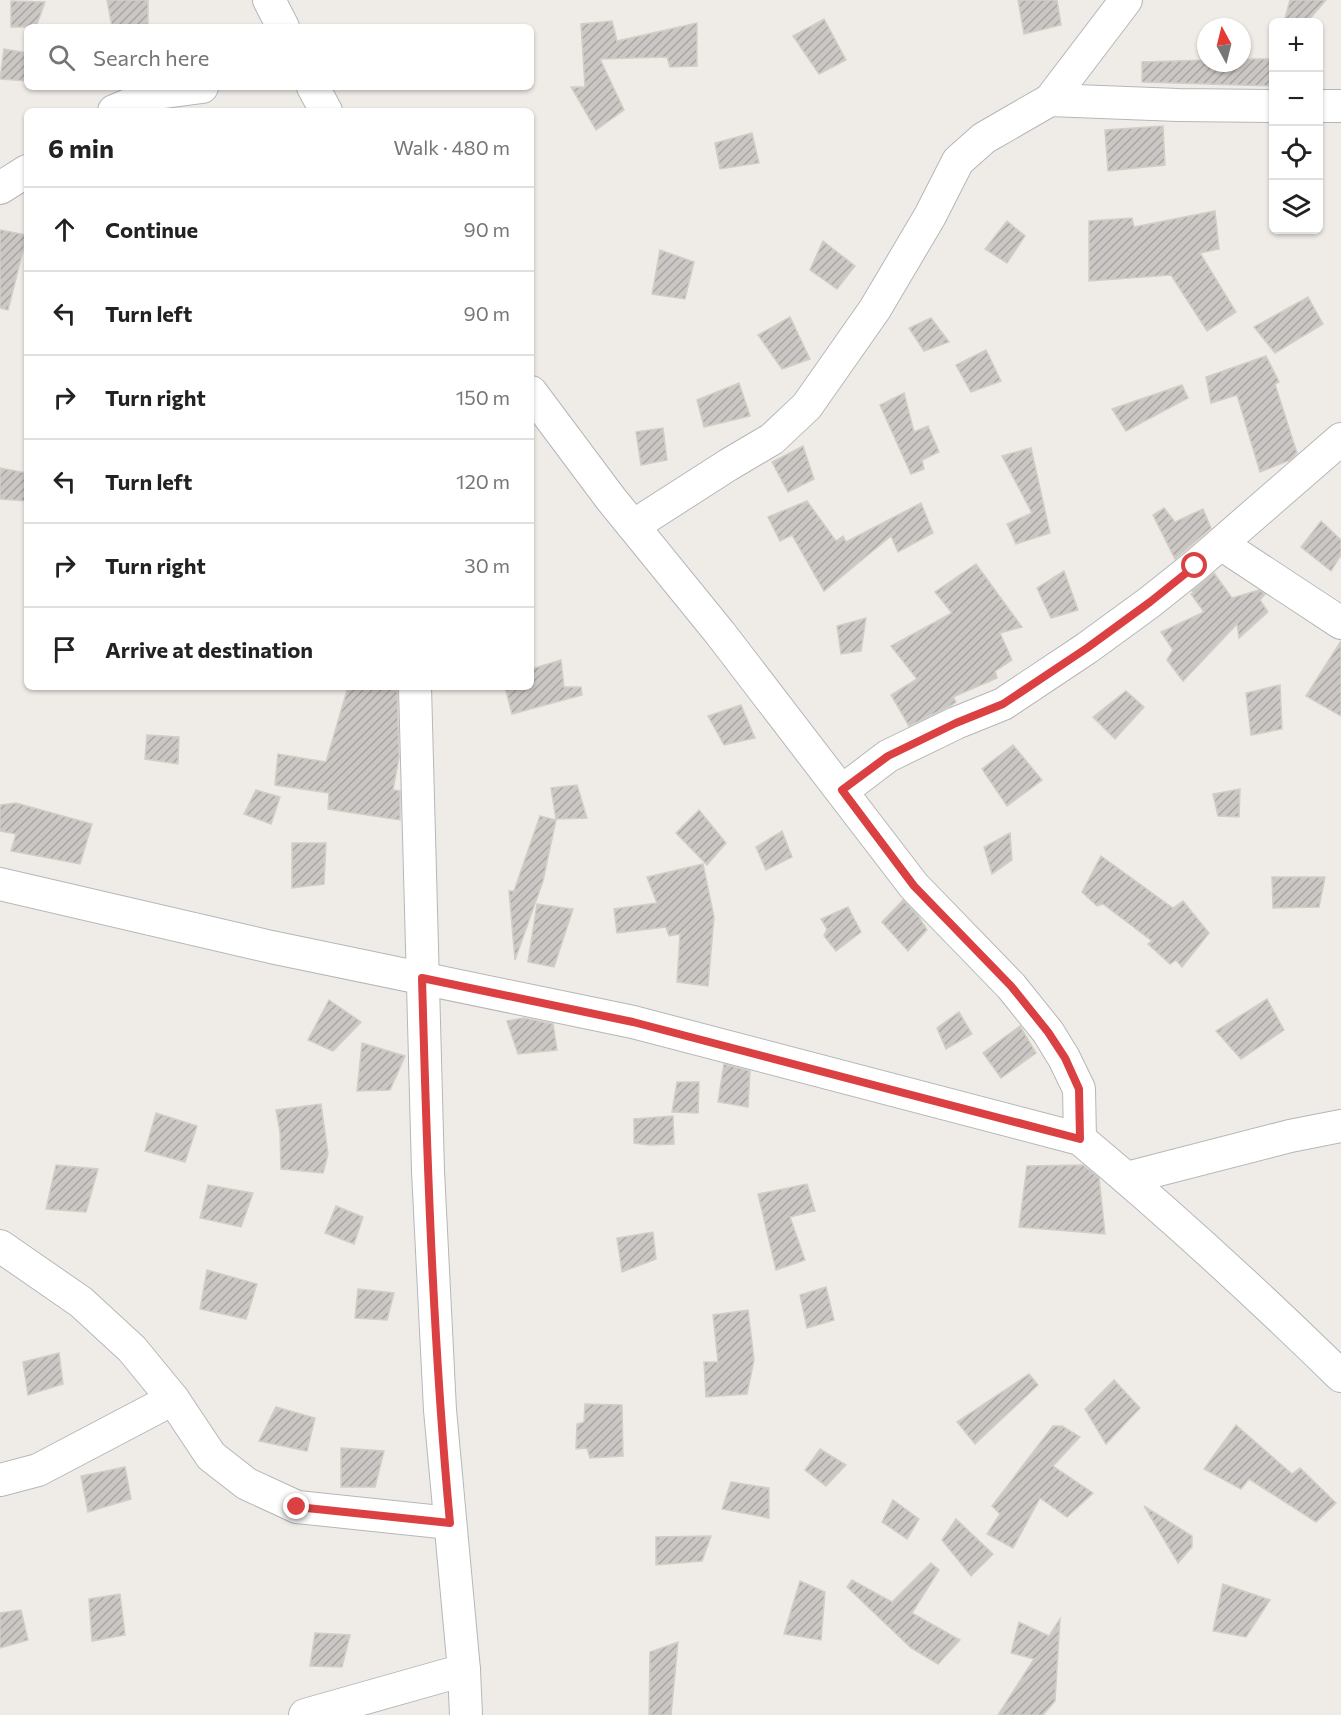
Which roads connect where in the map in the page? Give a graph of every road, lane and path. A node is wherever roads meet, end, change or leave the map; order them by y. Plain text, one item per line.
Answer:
1 (269, 0) edge
2 (1126, 0) edge
3 (281, 24) edge
4 (180, 90) edge
5 (316, 90) edge
6 (1050, 100) junction
7 (1269, 106) edge
8 (1323, 106) edge
9 (1341, 106) edge
10 (121, 108) edge
11 (324, 108) edge
12 (24, 173) edge
13 (0, 188) edge
14 (534, 396) edge
15 (1341, 439) edge
16 (633, 525) junction
17 (1221, 544) junction
18 (1341, 623) edge
19 (415, 690) edge
20 (842, 790) junction
21 (1, 889) edge
22 (422, 978) junction
23 (1341, 1126) edge
24 (1080, 1139) junction
25 (1128, 1178) junction
26 (0, 1246) edge
27 (1341, 1376) edge
28 (173, 1399) junction
29 (0, 1480) edge
30 (450, 1523) junction
31 (464, 1670) junction
32 (305, 1715) edge
33 (466, 1715) edge

1 - 3 street
2 - 6 street
4 - 10 street
5 - 11 street
6 - 7 street
6 - 16 street
8 - 9 street
12 - 13 street
14 - 16 street
15 - 17 street
16 - 20 street
17 - 18 street
17 - 20 street
19 - 22 street
20 - 24 street
21 - 22 street
22 - 24 street
22 - 30 street
23 - 25 street
24 - 25 street
25 - 27 street
26 - 28 street
28 - 29 street
28 - 30 street
30 - 31 street
31 - 32 street
31 - 33 street

